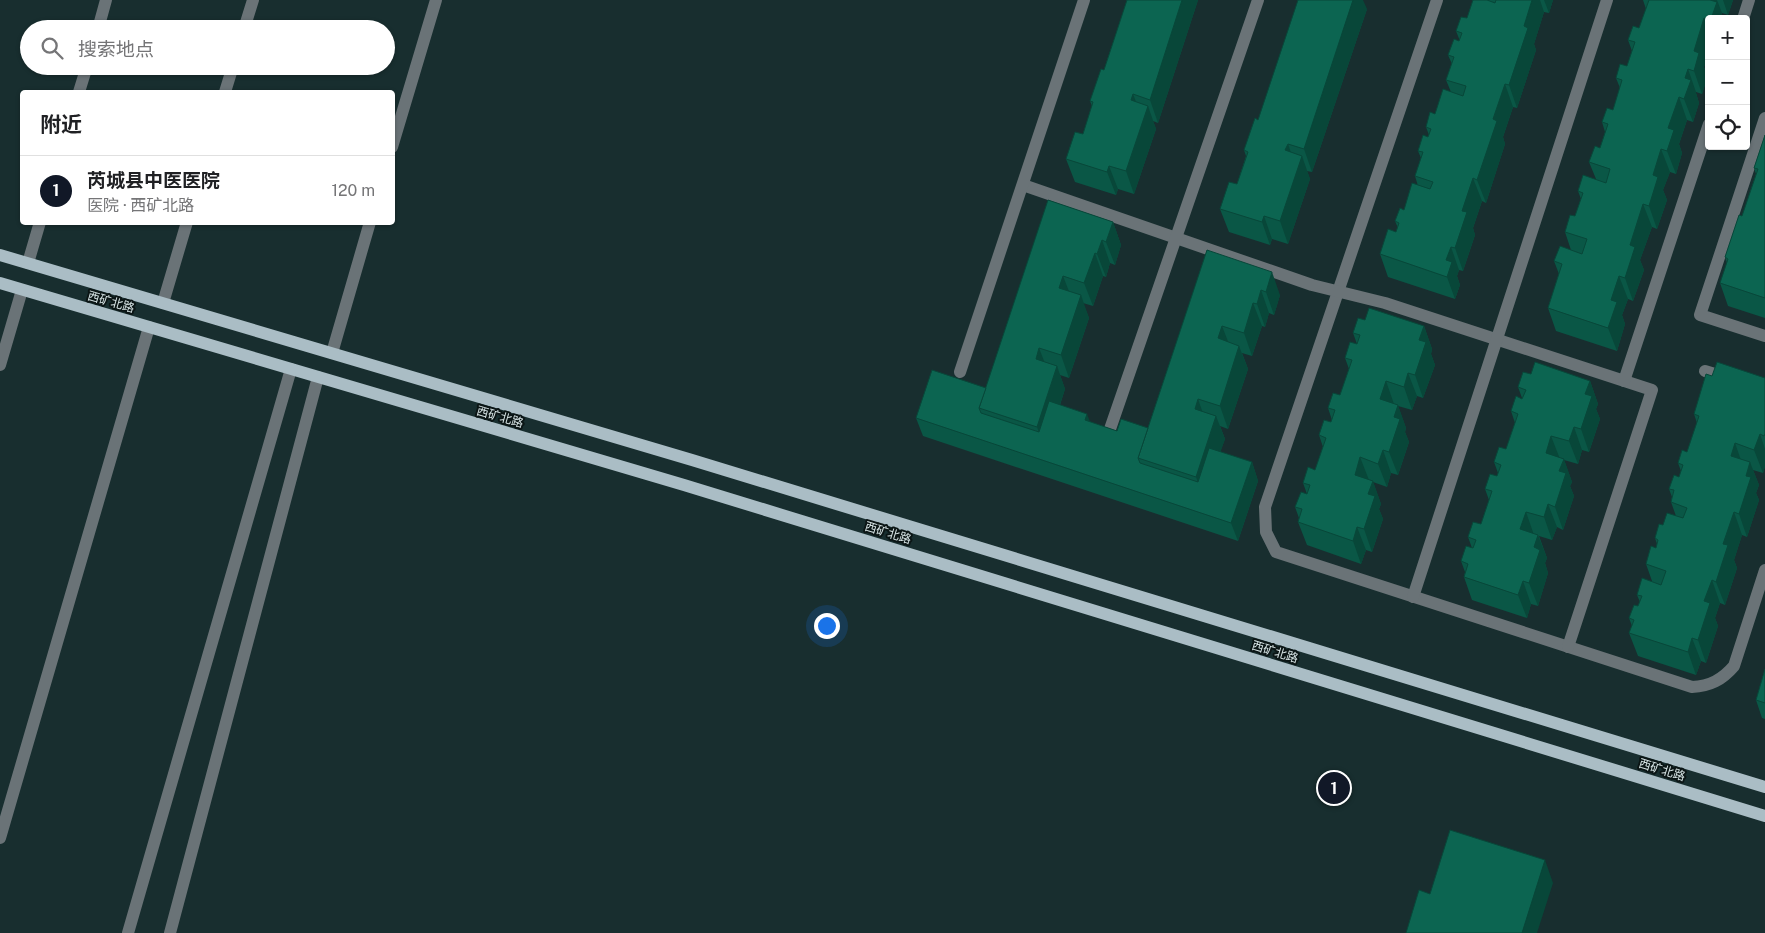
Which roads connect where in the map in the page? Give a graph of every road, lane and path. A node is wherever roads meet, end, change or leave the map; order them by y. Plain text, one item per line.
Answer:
1 (106, 0) edge
2 (252, 0) edge
3 (436, 0) edge
4 (1084, 0) edge
5 (1258, 0) edge
6 (1437, 0) edge
7 (1607, 0) edge
8 (1749, 0) edge
9 (1744, 15) edge
10 (100, 20) edge
11 (246, 20) edge
12 (84, 75) edge
13 (230, 75) edge
14 (80, 90) edge
15 (226, 90) edge
16 (1765, 118) edge
17 (1705, 136) edge
18 (395, 137) edge
19 (1022, 185) junction
20 (39, 225) edge
21 (186, 225) edge
22 (369, 225) edge
23 (1176, 238) junction
24 (0, 255) edge
25 (28, 263) junction
26 (0, 283) edge
27 (22, 290) junction
28 (1339, 292) junction
29 (163, 303) junction
30 (149, 327) junction
31 (1765, 336) edge
32 (1497, 340) junction
33 (332, 353) junction
34 (0, 364) edge
35 (291, 369) junction
36 (1705, 371) dead end
37 (960, 372) dead end
38 (318, 377) junction
39 (1624, 381) junction
40 (1739, 382) edge
41 (1109, 432) edge
42 (1765, 570) edge
43 (1414, 597) junction
44 (1568, 647) junction
45 (1765, 787) edge
46 (1765, 816) edge
47 (0, 838) edge
48 (128, 933) edge
49 (170, 933) edge

1 - 10 street
2 - 11 street
3 - 18 street
4 - 19 street
5 - 23 street
6 - 28 street
7 - 32 street
8 - 9 street
12 - 14 street
13 - 15 street
16 - 31 street
17 - 39 street
19 - 23 street
19 - 37 street
20 - 25 street
21 - 29 street
22 - 33 street
23 - 28 street
23 - 41 street
24 - 25 main road, 西矿北路
25 - 29 main road, 西矿北路
26 - 27 main road, 西矿北路
27 - 30 main road, 西矿北路
27 - 34 street
28 - 32 street
28 - 43 street
29 - 33 main road, 西矿北路
30 - 35 main road, 西矿北路
30 - 47 street
32 - 39 street
32 - 43 street
33 - 45 main road, 西矿北路
35 - 38 main road, 西矿北路
35 - 48 street
36 - 40 street
38 - 46 main road, 西矿北路
38 - 49 street
39 - 44 street
42 - 44 street
43 - 44 street

